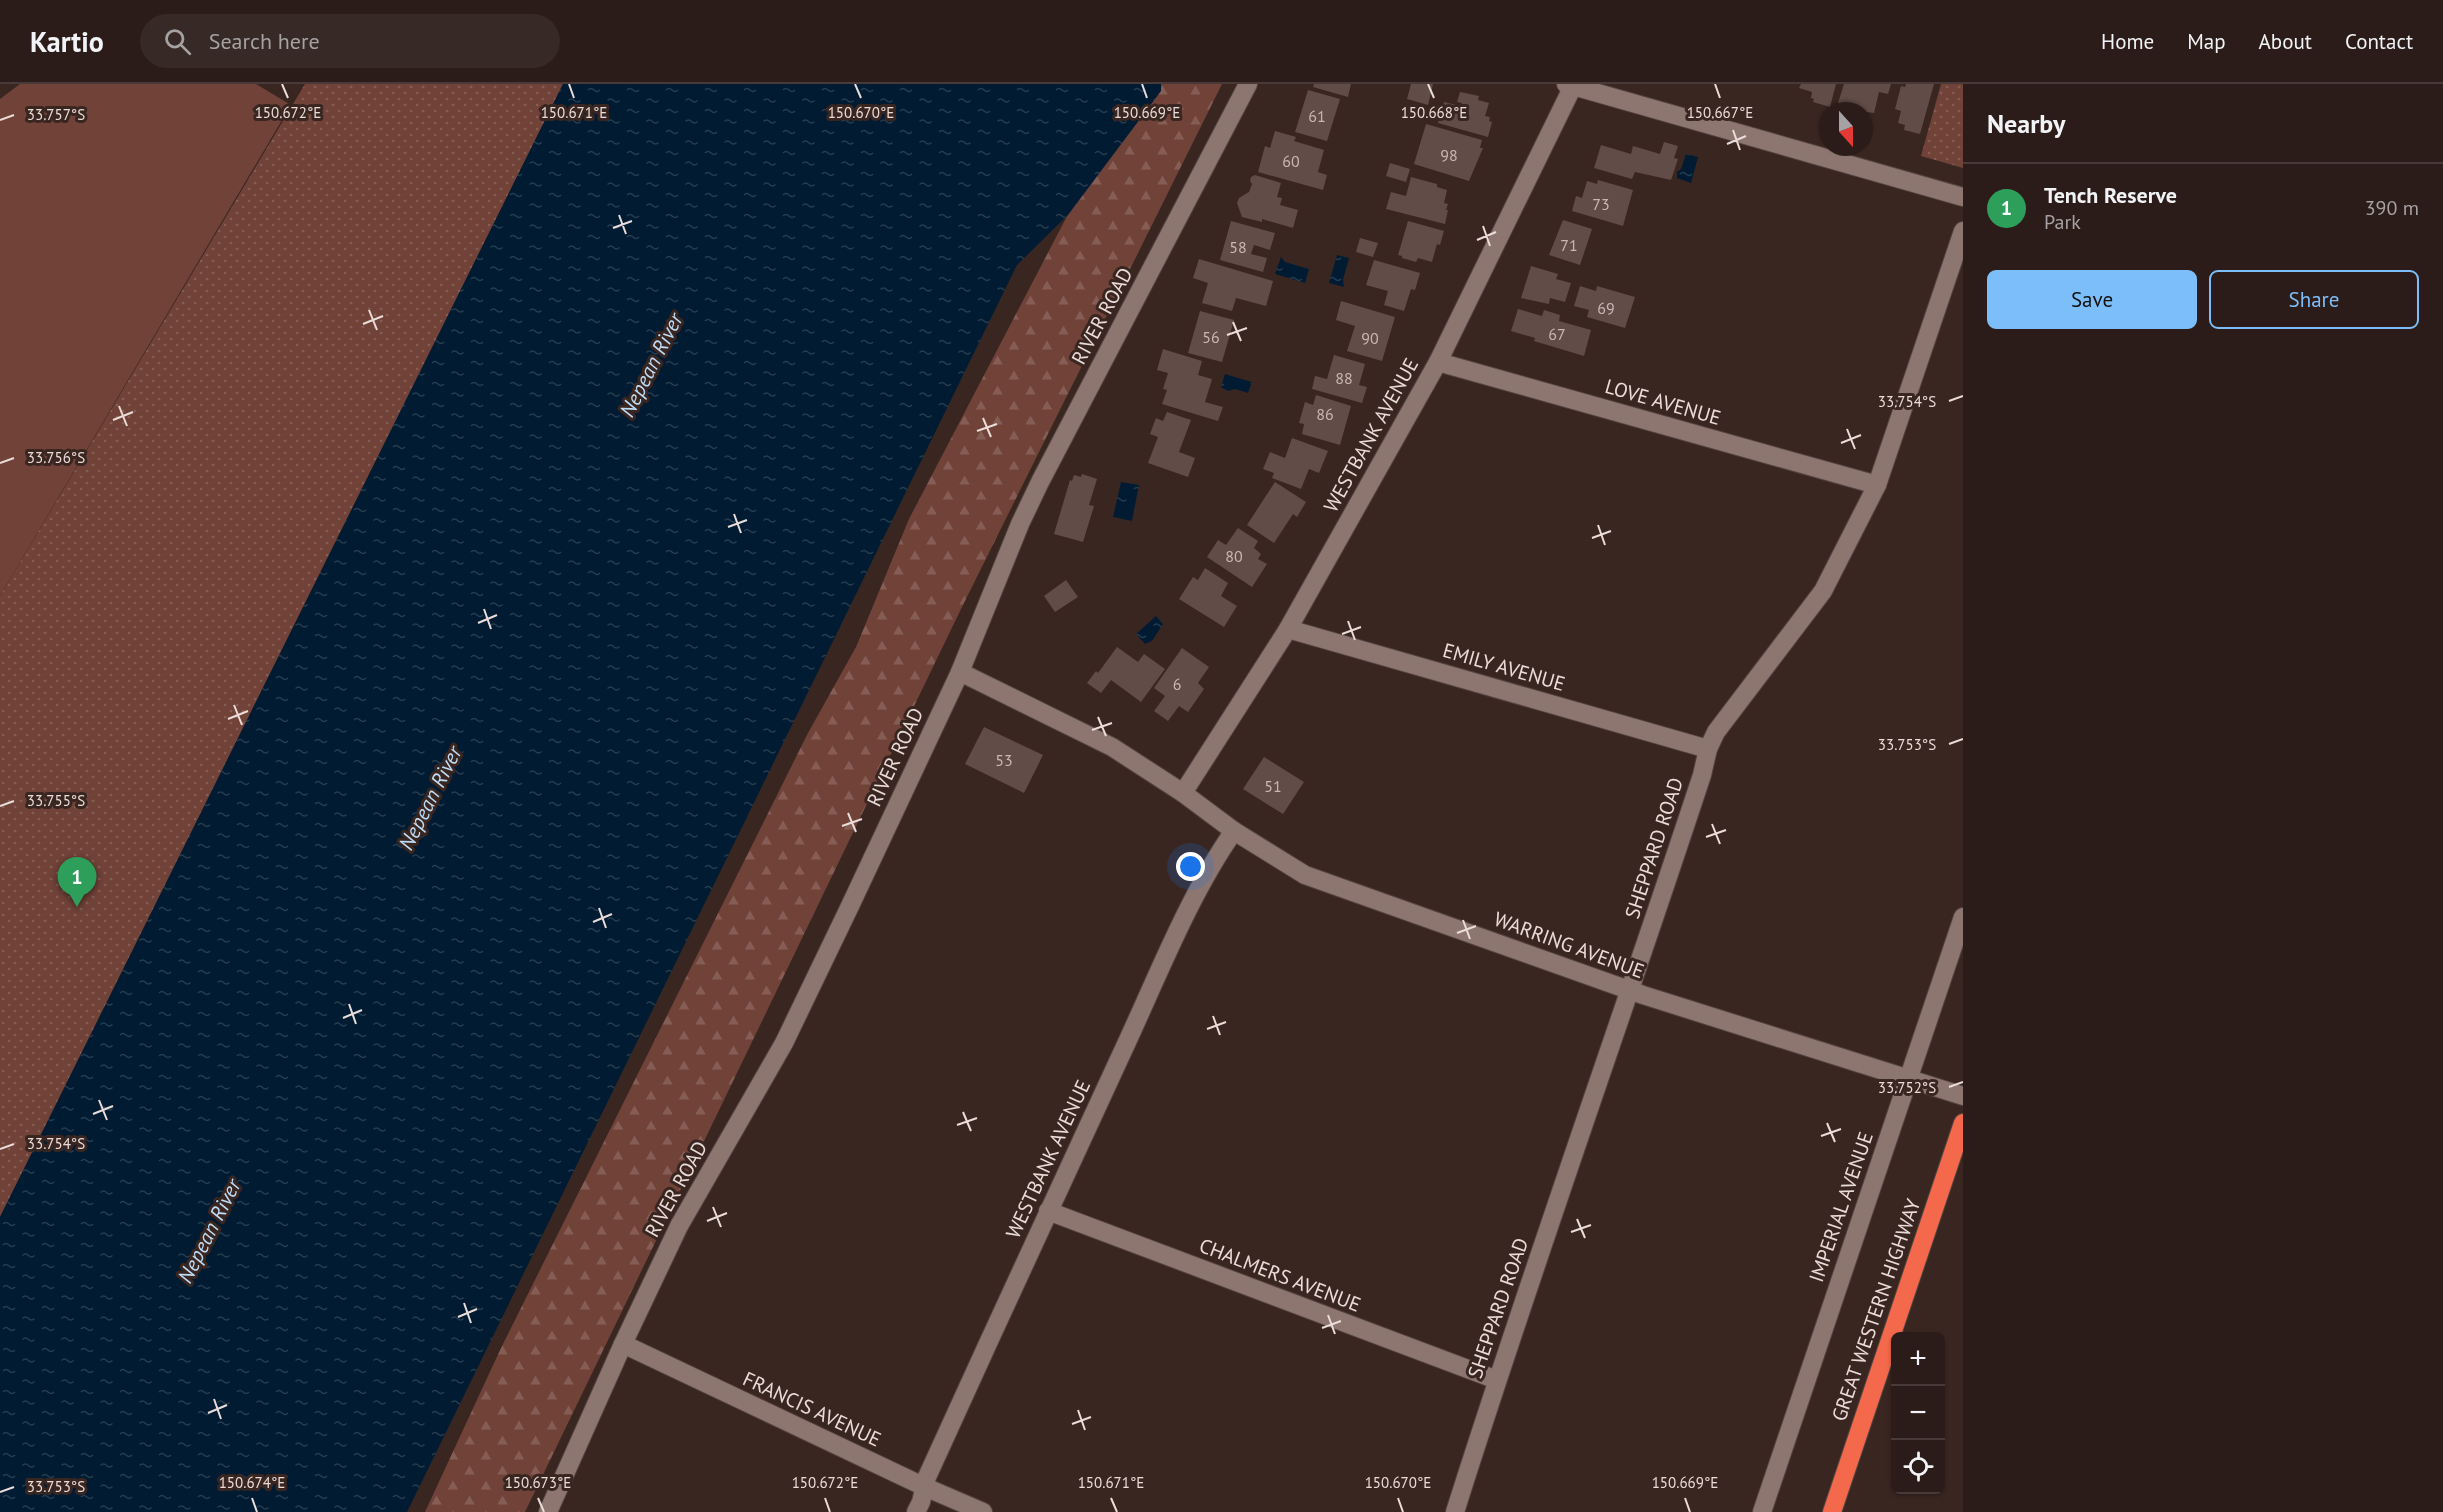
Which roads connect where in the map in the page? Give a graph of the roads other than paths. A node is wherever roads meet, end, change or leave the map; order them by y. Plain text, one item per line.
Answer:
1 (1248, 84) edge
2 (1569, 85) edge
3 (1963, 197) edge
4 (1963, 231) edge
5 (1438, 362) junction
6 (1877, 485) junction
7 (1288, 629) junction
8 (960, 672) junction
9 (1708, 749) junction
10 (1183, 793) junction
11 (1234, 831) junction
12 (1963, 916) edge
13 (1631, 991) junction
14 (1908, 1079) junction
15 (1963, 1096) edge
16 (1963, 1122) edge
17 (1048, 1211) junction
18 (623, 1344) junction
19 (1497, 1380) junction
20 (924, 1487) junction
21 (548, 1512) edge
22 (916, 1512) edge
23 (983, 1512) edge
24 (1455, 1512) edge
25 (1762, 1512) edge
26 (1832, 1512) edge

1 - 8 street, RIVER ROAD
2 - 3 street
2 - 5 street, WESTBANK AVENUE
4 - 6 street, SHEPPARD ROAD
5 - 6 street, LOVE AVENUE
5 - 7 street, WESTBANK AVENUE
6 - 9 street, SHEPPARD ROAD
7 - 9 street, EMILY AVENUE
7 - 10 street, WESTBANK AVENUE
8 - 10 street, WARRING AVENUE
8 - 18 street, RIVER ROAD
9 - 13 street, SHEPPARD ROAD
10 - 11 street, WARRING AVENUE
11 - 13 street, WARRING AVENUE
11 - 17 street, WESTBANK AVENUE
12 - 14 street, IMPERIAL AVENUE
13 - 14 street, WARRING AVENUE
13 - 19 street, SHEPPARD ROAD
14 - 15 street, WARRING AVENUE
14 - 25 street, IMPERIAL AVENUE
16 - 26 highway, GREAT WESTERN HIGHWAY
17 - 19 street, CHALMERS AVENUE
17 - 20 street, WESTBANK AVENUE
18 - 20 street, FRANCIS AVENUE
18 - 21 street, RIVER ROAD
19 - 24 street, SHEPPARD ROAD
20 - 22 street, WESTBANK AVENUE
20 - 23 street, FRANCIS AVENUE

